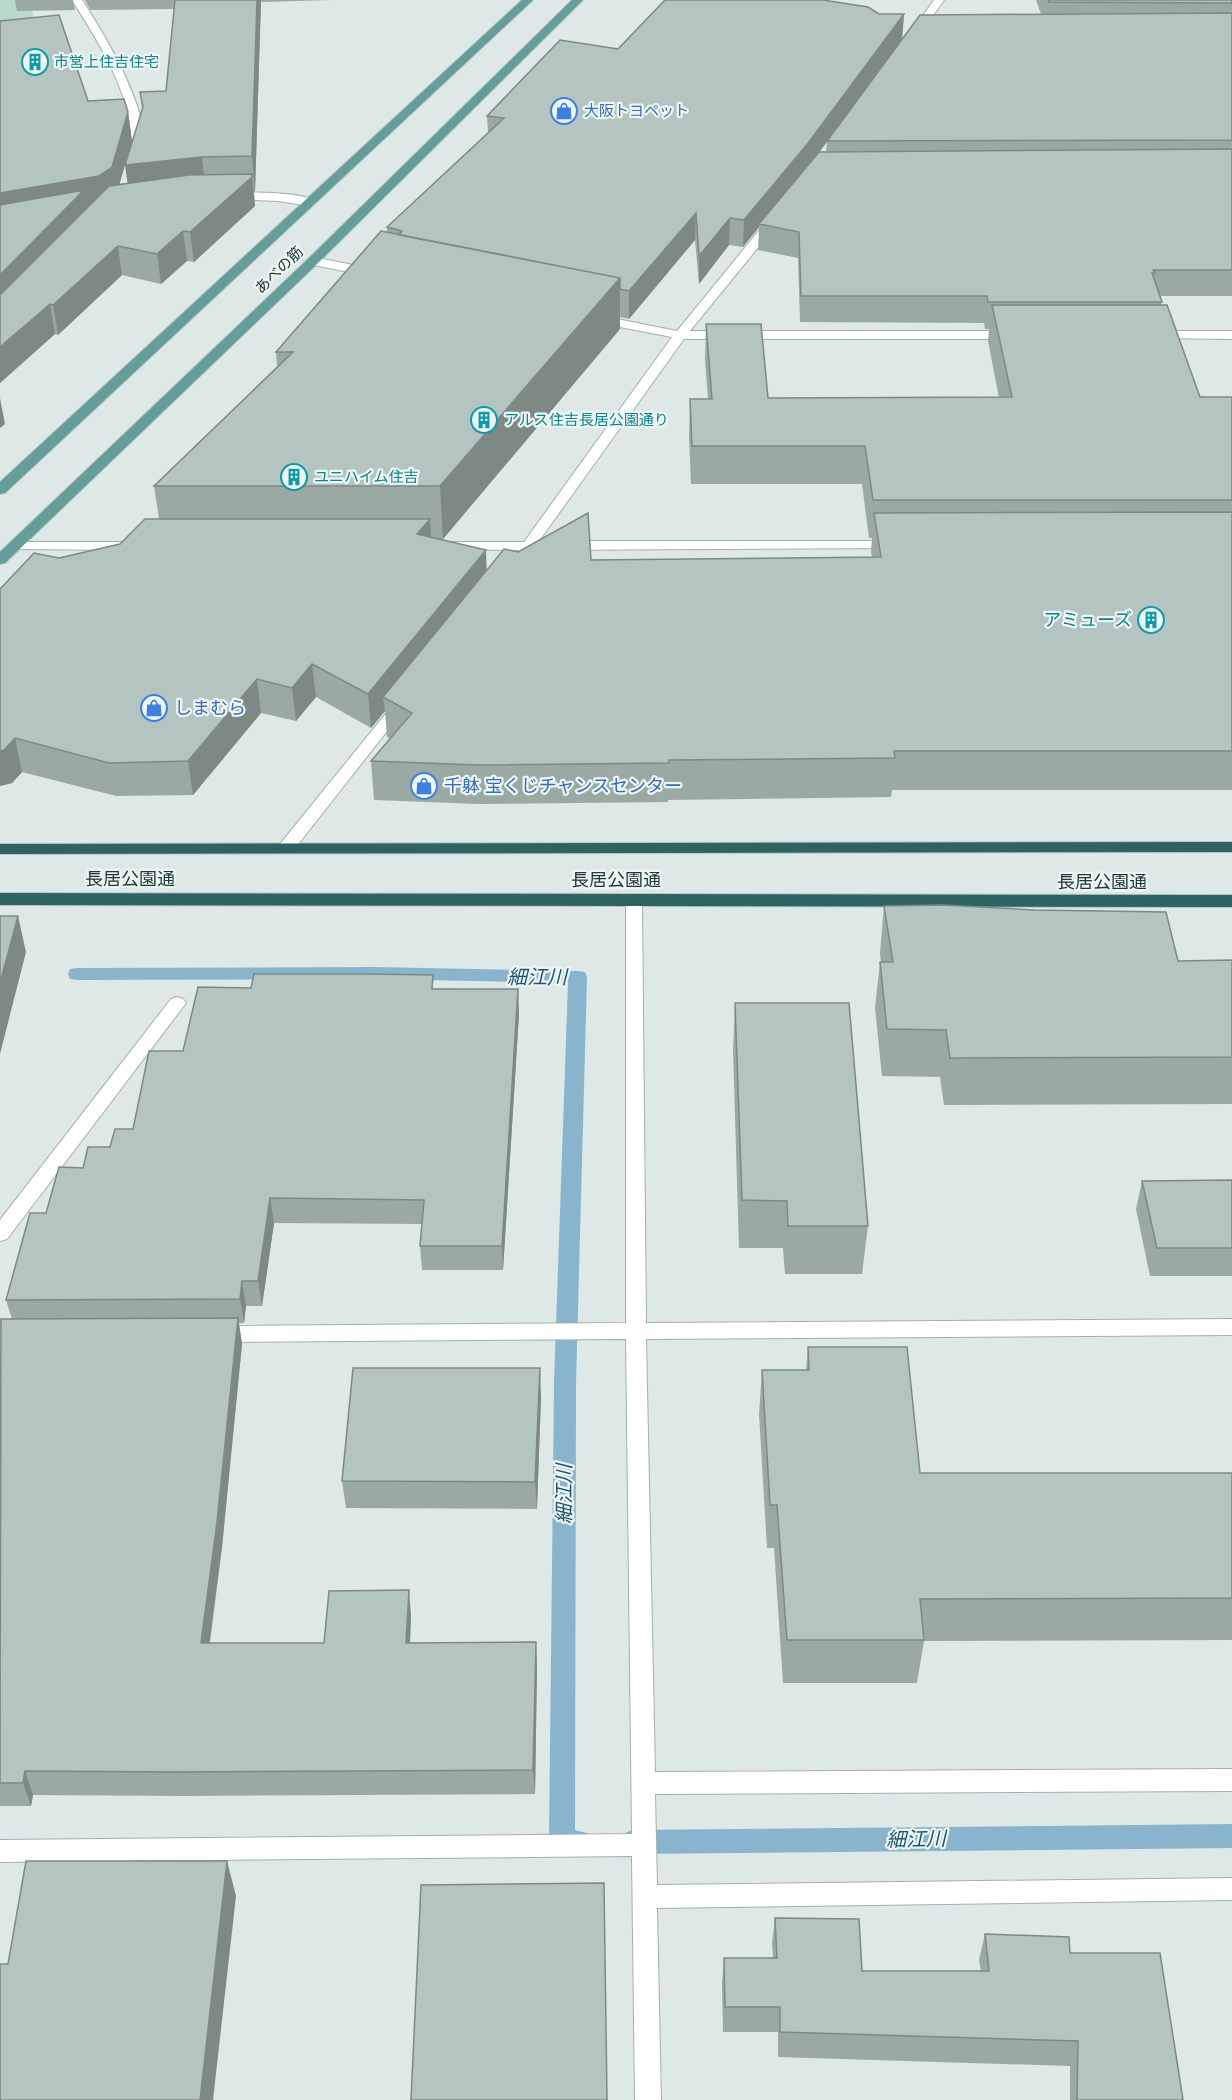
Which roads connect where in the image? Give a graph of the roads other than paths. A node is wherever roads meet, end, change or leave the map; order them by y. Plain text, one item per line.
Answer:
1 (77, 0) edge
2 (528, 0) edge
3 (578, 0) edge
4 (939, 0) edge
5 (903, 50) edge
6 (135, 160) edge
7 (222, 196) edge
8 (310, 202) junction
9 (784, 208) edge
10 (313, 261) junction
11 (390, 277) edge
12 (587, 316) edge
13 (680, 335) junction
14 (1021, 335) edge
15 (1138, 335) edge
16 (1232, 335) edge
17 (0, 490) edge
18 (910, 545) edge
19 (15, 546) junction
20 (152, 546) edge
21 (434, 546) edge
22 (528, 546) junction
23 (0, 560) edge
24 (513, 565) edge
25 (408, 696) edge
26 (1232, 847) edge
27 (286, 848) junction
28 (0, 849) edge
29 (0, 899) edge
30 (634, 900) junction
31 (1232, 902) edge
32 (177, 1003) dead end
33 (0, 1234) edge
34 (1232, 1327) edge
35 (636, 1331) junction
36 (204, 1334) edge
37 (1232, 1780) edge
38 (643, 1783) junction
39 (644, 1845) junction
40 (0, 1851) edge
41 (1232, 1889) edge
42 (645, 1897) junction
43 (648, 2100) edge

1 - 6 street
2 - 8 main road, あべの筋
3 - 10 main road, あべの筋
4 - 5 street
7 - 8 street
8 - 17 main road, あべの筋
9 - 13 street
10 - 11 street
10 - 19 main road, あべの筋
12 - 13 street
13 - 14 street
13 - 22 street
15 - 16 street
18 - 22 street
19 - 20 street
19 - 23 main road, あべの筋
21 - 22 street
22 - 24 street
25 - 27 street
26 - 27 highway, 長居公園通
27 - 28 highway, 長居公園通
29 - 30 highway, 長居公園通
30 - 31 highway, 長居公園通
30 - 35 street
32 - 33 street
34 - 35 street
35 - 36 street
35 - 38 street
37 - 38 street
38 - 39 street
39 - 40 street
39 - 42 street
41 - 42 street
42 - 43 street

